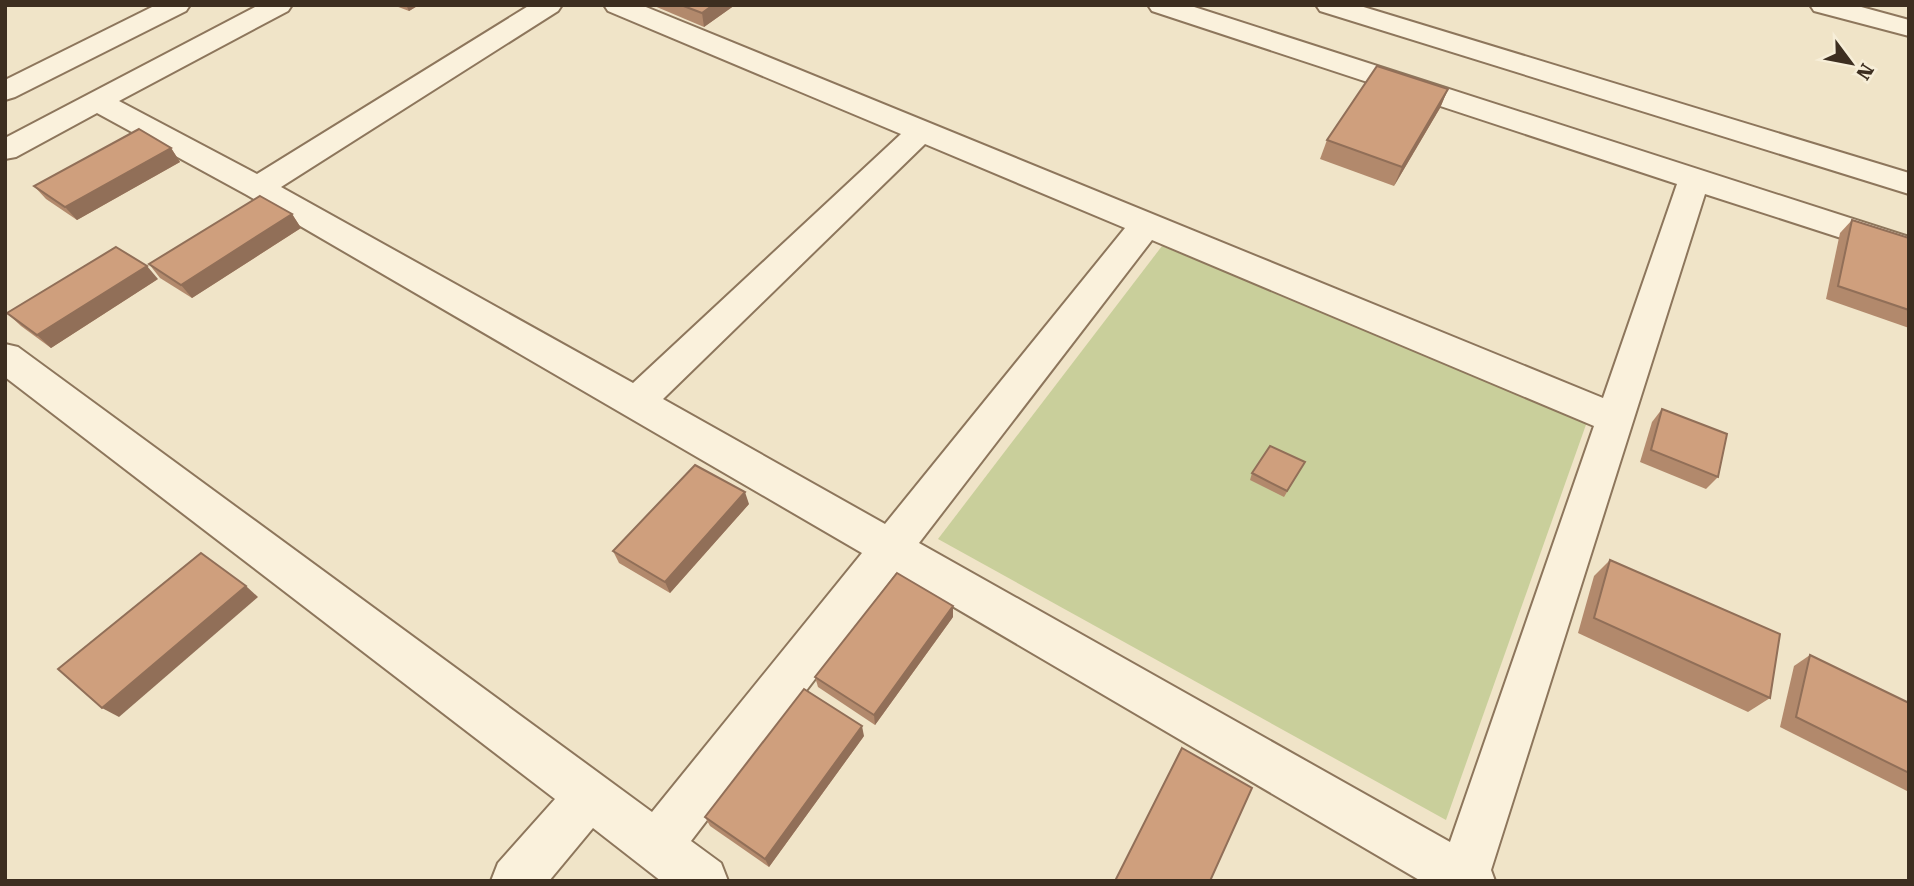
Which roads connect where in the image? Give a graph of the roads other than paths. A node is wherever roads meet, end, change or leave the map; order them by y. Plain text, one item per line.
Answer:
1 (127, 5) edge
2 (177, 5) edge
3 (279, 5) edge
4 (549, 5) edge
5 (617, 5) edge
6 (1161, 5) edge
7 (1329, 5) edge
8 (1823, 5) edge
9 (1909, 28) edge
10 (5, 65) edge
11 (5, 91) edge
12 (97, 101) junction
13 (922, 131) junction
14 (5, 149) edge
15 (1694, 180) junction
16 (1909, 184) edge
17 (258, 188) junction
18 (1147, 223) junction
19 (1909, 249) edge
20 (5, 357) edge
21 (636, 402) junction
22 (1614, 418) junction
23 (891, 550) junction
24 (589, 796) junction
25 (656, 846) junction
26 (1467, 879) edge
27 (516, 881) edge
28 (703, 881) edge

1 - 10 street
2 - 11 street
3 - 12 street
4 - 17 street
5 - 13 street
6 - 15 street
7 - 16 street
8 - 9 street
12 - 14 street
12 - 17 street
13 - 18 street
13 - 21 street
15 - 19 street
15 - 22 street
17 - 21 street
18 - 22 street
18 - 23 street
20 - 24 street
21 - 23 street
22 - 26 street
23 - 25 street
23 - 26 street
24 - 25 street
24 - 27 street
25 - 28 street

